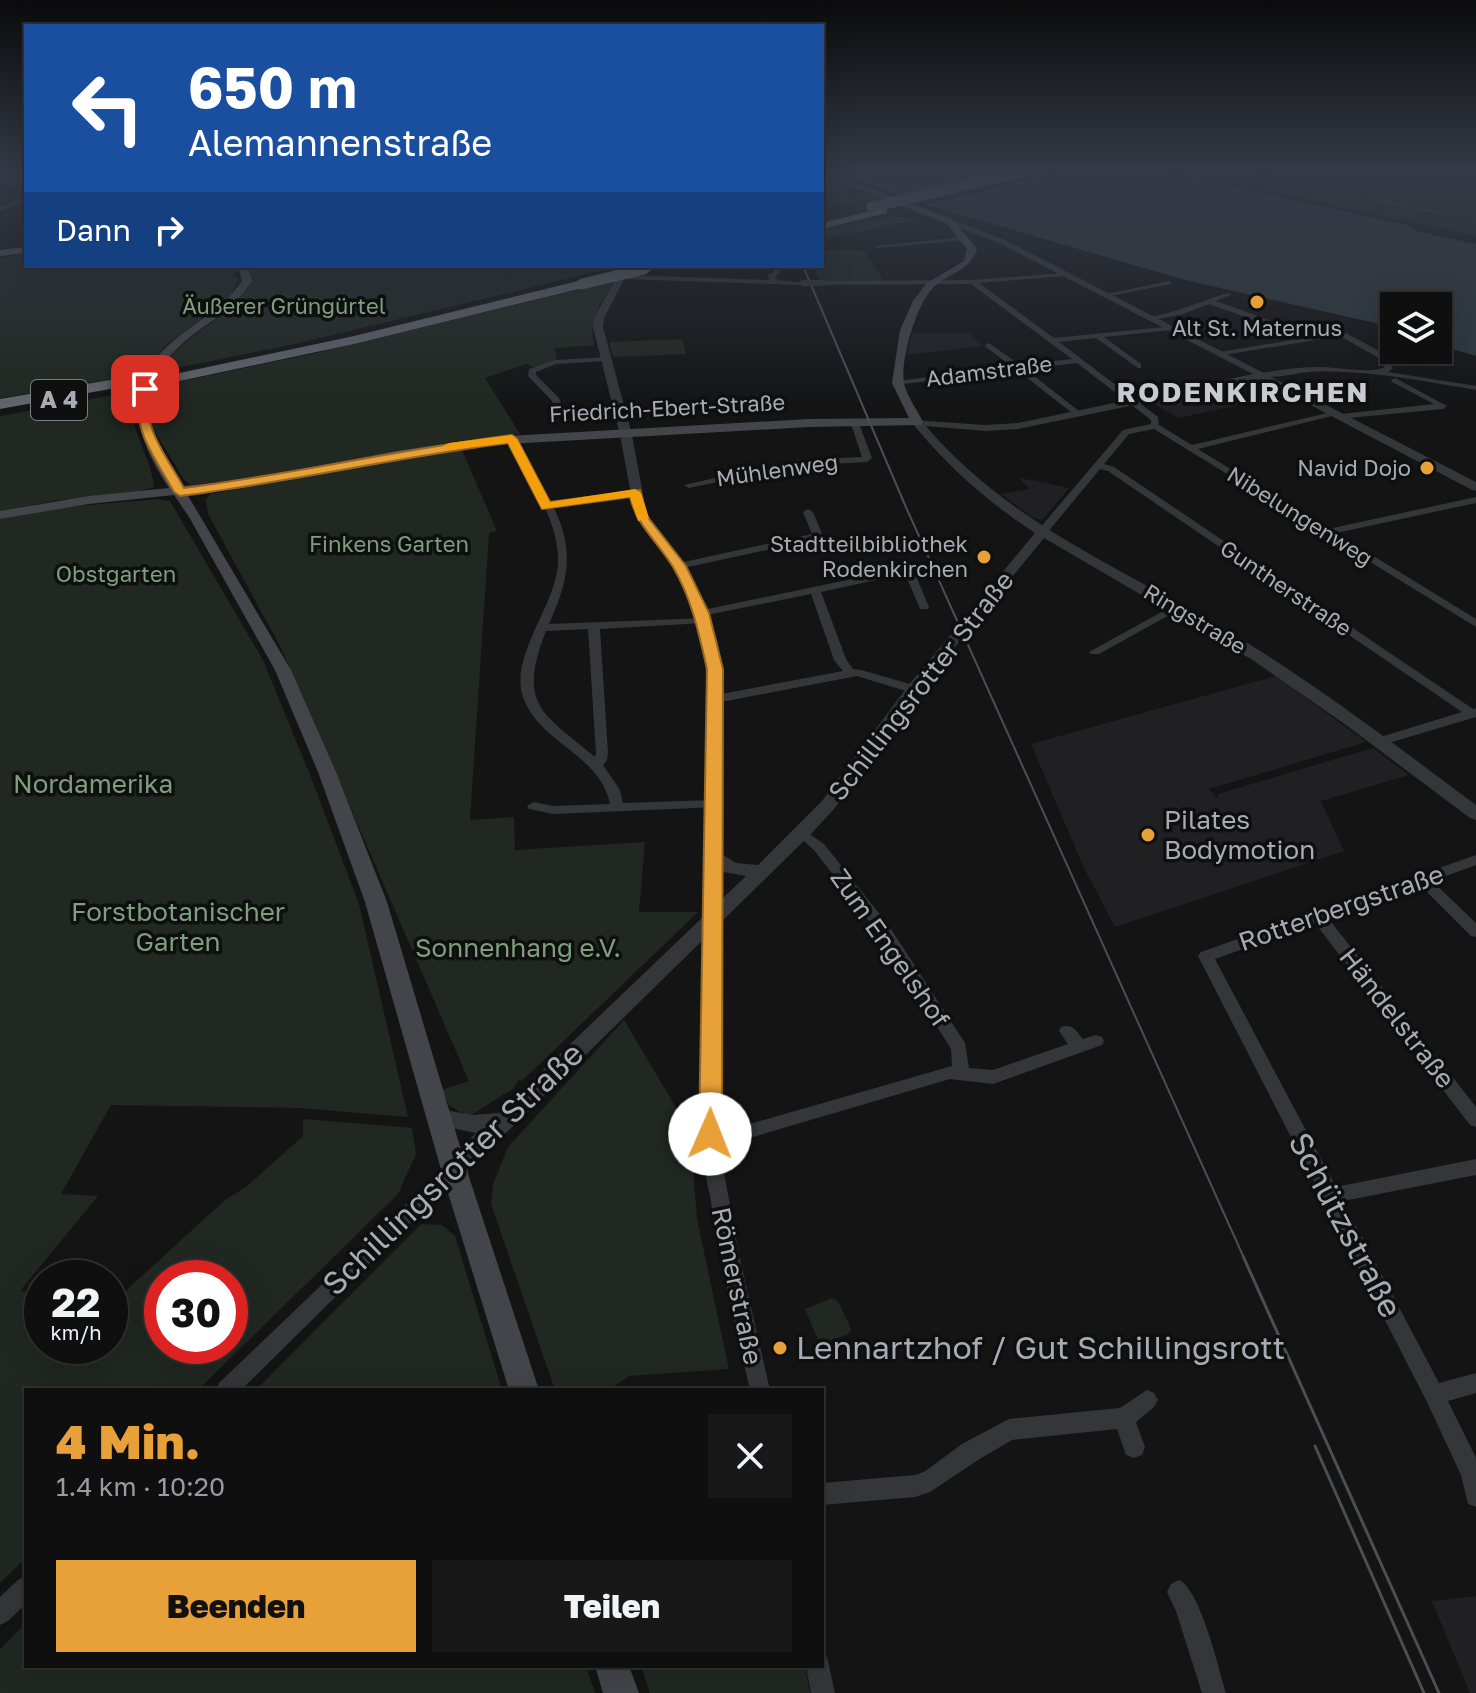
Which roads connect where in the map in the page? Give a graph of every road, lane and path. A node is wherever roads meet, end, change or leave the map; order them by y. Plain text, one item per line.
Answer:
1 (972, 250) edge
2 (1021, 250) edge
3 (24, 252) edge
4 (0, 255) edge
5 (244, 268) edge
6 (626, 268) edge
7 (628, 268) edge
8 (648, 268) edge
9 (777, 268) edge
10 (1062, 274) junction
11 (622, 277) junction
12 (582, 282) junction
13 (773, 282) junction
14 (933, 282) junction
15 (973, 282) junction
16 (1169, 283) dead end
17 (1229, 294) dead end
18 (1105, 295) junction
19 (1211, 302) junction
20 (1152, 318) junction
21 (1171, 328) junction
22 (1098, 336) junction
23 (1311, 338) junction
24 (1054, 340) junction
25 (989, 345) dead end
26 (1220, 354) junction
27 (605, 359) junction
28 (1080, 360) junction
29 (1138, 366) dead end
30 (1017, 368) junction
31 (1385, 372) junction
32 (1264, 375) junction
33 (898, 383) junction
34 (123, 386) junction
35 (1476, 388) edge
36 (1132, 401) junction
37 (0, 404) edge
38 (0, 411) edge
39 (560, 412) dead end
40 (1076, 413) junction
41 (1337, 415) junction
42 (859, 421) junction
43 (917, 422) junction
44 (1155, 426) junction
45 (626, 435) junction
46 (512, 439) junction
47 (1190, 448) junction
48 (1098, 465) junction
49 (689, 485) dead end
50 (1476, 487) edge
51 (180, 492) junction
52 (635, 493) junction
53 (1476, 500) edge
54 (546, 506) junction
55 (808, 512) dead end
56 (0, 515) edge
57 (1043, 531) junction
58 (1327, 532) junction
59 (679, 566) junction
60 (815, 589) junction
61 (924, 607) dead end
62 (1176, 607) junction
63 (703, 617) junction
64 (1476, 624) edge
65 (544, 628) junction
66 (594, 628) junction
67 (1095, 652) dead end
68 (850, 673) junction
69 (913, 689) junction
70 (716, 699) junction
71 (1474, 713) edge
72 (1378, 742) junction
73 (594, 765) junction
74 (714, 804) junction
75 (534, 806) dead end
76 (617, 807) junction
77 (1476, 814) edge
78 (802, 833) junction
79 (714, 858) junction
80 (1476, 860) edge
81 (762, 871) junction
82 (1422, 879) junction
83 (1318, 916) junction
84 (713, 917) junction
85 (1476, 932) edge
86 (681, 948) junction
87 (1206, 956) joint
88 (712, 957) junction
89 (1067, 1031) dead end
90 (961, 1071) junction
91 (440, 1118) junction
92 (1476, 1120) edge
93 (506, 1121) junction
94 (710, 1134) junction
95 (1476, 1167) edge
96 (454, 1169) junction
97 (1330, 1196) junction
98 (1476, 1383) edge
99 (228, 1388) edge
100 (523, 1388) edge
101 (760, 1388) edge
102 (1434, 1395) junction
103 (1147, 1400) dead end
104 (1124, 1418) junction
105 (1134, 1447) dead end
106 (824, 1494) edge
107 (1476, 1496) edge
108 (24, 1590) edge
109 (1179, 1592) dead end
110 (0, 1613) edge
111 (613, 1668) edge
112 (818, 1668) edge
113 (621, 1693) edge
114 (823, 1693) edge
115 (1214, 1693) edge

1 - 14 main road
2 - 10 street
3 - 4 main road
5 - 51 main road
6 - 11 street, Römerstraße
7 - 12 highway, A 4, bridge
8 - 12 highway, A 4, bridge
9 - 13 street
10 - 15 street
10 - 18 street
11 - 13 street
11 - 27 street, Römerstraße
12 - 34 highway, A 4, bridge
13 - 14 street, bridge
14 - 15 street
14 - 33 main road
15 - 24 street, Nibelungenweg
16 - 18 street
17 - 19 street
18 - 20 street
19 - 20 street
19 - 23 street
20 - 21 street
21 - 22 street
21 - 26 street
22 - 24 street
22 - 29 street
23 - 26 street
23 - 31 street
24 - 28 street, Nibelungenweg
25 - 30 street
26 - 32 street
27 - 39 street
27 - 45 street, Römerstraße
28 - 30 street, Adamstraße
28 - 36 street, Nibelungenweg
30 - 33 street, Adamstraße
30 - 40 street
31 - 32 street
31 - 35 street
31 - 41 street
32 - 36 street
32 - 41 street
33 - 43 main road
34 - 37 highway, A 4
34 - 38 highway, A 4
36 - 40 street
36 - 44 street, Nibelungenweg
40 - 43 street
41 - 47 street
41 - 50 street
42 - 43 main road, Friedrich-Ebert-Straße
42 - 45 main road, Friedrich-Ebert-Straße
42 - 49 street, Mühlenweg
43 - 57 street, Ringstraße
44 - 47 street, Nibelungenweg
44 - 48 street, Schillingsrotter Straße
45 - 46 main road, Friedrich-Ebert-Straße
45 - 52 street, Römerstraße
46 - 51 main road, Friedrich-Ebert-Straße
46 - 54 street
47 - 58 street, Nibelungenweg
48 - 57 street, Schillingsrotter Straße
48 - 71 street, Guntherstraße
51 - 56 main road
51 - 91 main road
52 - 54 street
52 - 59 street, Römerstraße
53 - 58 street
54 - 65 street
55 - 59 street
57 - 62 street, Ringstraße
57 - 69 street, Schillingsrotter Straße
58 - 64 street, Nibelungenweg
59 - 63 street, Römerstraße
60 - 61 street
60 - 63 street
60 - 68 street
62 - 67 street
62 - 72 street, Ringstraße
63 - 66 street
63 - 70 street, Römerstraße
65 - 66 street
65 - 73 street
66 - 73 street
68 - 69 street
68 - 70 street
69 - 78 street, Schillingsrotter Straße
70 - 74 street, Römerstraße
71 - 72 street
72 - 77 street, Ringstraße
73 - 76 street
74 - 76 street
74 - 79 street, Römerstraße
75 - 76 street
78 - 81 street, Schillingsrotter Straße
78 - 90 street, Zum Engelshof
79 - 81 street
79 - 84 street, Römerstraße
80 - 82 street, Rotterbergstraße
81 - 84 street, Schillingsrotter Straße
82 - 83 street, Rotterbergstraße
82 - 85 street
83 - 87 street, Rotterbergstraße
83 - 92 street, Händelstraße
84 - 86 street, Schillingsrotter Straße
84 - 88 street, Römerstraße
86 - 88 street
86 - 93 street, Schillingsrotter Straße
87 - 97 street, Schützstraße
88 - 94 street, Römerstraße
89 - 90 street
90 - 94 street
91 - 93 street
91 - 96 main road
93 - 96 street, Schillingsrotter Straße
94 - 101 street, Römerstraße
95 - 97 street
96 - 99 street, Schillingsrotter Straße
96 - 100 main road
97 - 102 street, Schützstraße
98 - 102 street
102 - 107 street, Schützstraße
103 - 104 street
104 - 105 street
104 - 106 street
108 - 110 street
109 - 115 street
111 - 113 main road
112 - 114 street

